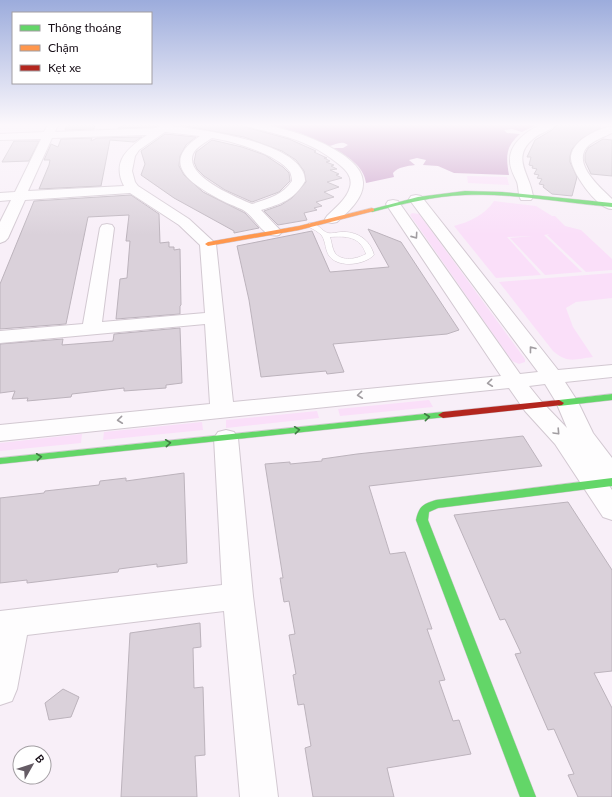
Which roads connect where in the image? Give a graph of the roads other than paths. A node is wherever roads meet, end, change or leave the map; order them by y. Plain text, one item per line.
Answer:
1 (35, 161) edge
2 (128, 161) edge
3 (185, 161) edge
4 (285, 161) edge
5 (342, 161) edge
6 (517, 161) edge
7 (577, 161) edge
8 (606, 182) dead end
9 (588, 183) junction
10 (133, 189) junction
11 (19, 196) junction
12 (526, 196) junction
13 (0, 197) edge
14 (416, 199) junction
15 (393, 204) junction
16 (611, 206) edge
17 (251, 209) junction
18 (332, 219) junction
19 (312, 225) junction
20 (107, 228) dead end
21 (274, 232) junction
22 (326, 235) junction
23 (0, 238) edge
24 (208, 244) junction
25 (213, 318) junction
26 (92, 329) junction
27 (0, 337) edge
28 (612, 371) edge
29 (552, 376) junction
30 (514, 380) junction
31 (612, 397) edge
32 (567, 402) junction
33 (533, 406) junction
34 (222, 409) junction
35 (0, 433) edge
36 (226, 438) junction
37 (0, 461) edge
38 (606, 481) edge
39 (612, 510) edge
40 (238, 596) junction
41 (7, 625) edge
42 (0, 689) edge
43 (259, 797) edge
44 (528, 797) edge

1 - 11 street
2 - 10 street
3 - 17 street
4 - 17 street
5 - 18 street
6 - 12 street
7 - 9 street
8 - 9 street
9 - 16 street
10 - 11 street
10 - 24 street
11 - 13 street
11 - 23 street
12 - 14 street
12 - 16 street
14 - 15 street
29 -> 14 street
15 - 18 street
15 -> 30 street
17 - 21 street
18 - 19 street
19 - 21 street
19 - 22 lane
20 - 26 street
21 - 24 street
22 - 22 lane
24 - 25 street
25 - 26 street
25 - 34 street
26 - 27 street
28 - 29 street
29 - 30 street
29 - 32 street
30 - 33 street
30 -> 34 street
31 - 32 street
32 - 33 street
32 - 38 street
36 -> 33 street
33 -> 38 street
34 -> 35 street
37 -> 36 street
36 - 40 street
38 - 39 street
38 - 44 street
40 - 41 street
40 - 43 street
41 - 42 street

